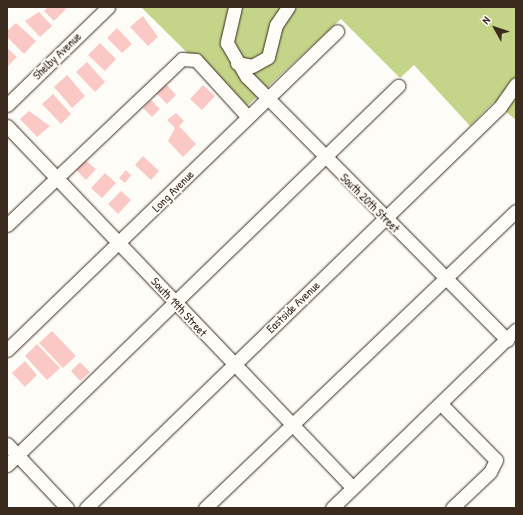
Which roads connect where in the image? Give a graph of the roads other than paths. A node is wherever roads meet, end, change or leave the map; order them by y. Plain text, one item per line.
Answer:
1 (108, 7) edge
2 (235, 7) edge
3 (288, 7) edge
4 (337, 31) dead end
5 (237, 63) junction
6 (516, 84) edge
7 (398, 86) dead end
8 (266, 97) junction
9 (7, 105) edge
10 (247, 116) junction
11 (7, 126) edge
12 (326, 158) junction
13 (56, 177) junction
14 (516, 211) edge
15 (385, 219) junction
16 (7, 225) edge
17 (120, 243) junction
18 (446, 280) junction
19 (174, 301) junction
20 (516, 330) edge
21 (507, 340) junction
22 (7, 350) edge
23 (233, 364) junction
24 (441, 404) junction
25 (292, 426) junction
26 (7, 444) edge
27 (17, 455) junction
28 (7, 465) edge
29 (352, 487) junction
30 (67, 508) edge
31 (86, 508) edge
32 (205, 508) edge
33 (332, 508) edge
34 (452, 508) edge

1 - 9 street, Shelby Avenue
2 - 5 street, South 20th Street
3 - 5 street
4 - 8 street, Long Avenue
5 - 8 street, South 20th Street
6 - 15 street, Eastside Avenue
7 - 12 street
8 - 10 street, Long Avenue
8 - 12 street, South 20th Street
10 - 13 street
10 - 17 street, Long Avenue
11 - 13 street, South 19th Street
12 - 15 street, South 20th Street
12 - 19 street
13 - 16 street
13 - 17 street, South 19th Street
14 - 18 street
15 - 18 street, South 20th Street
15 - 23 street, Eastside Avenue
17 - 19 street, South 19th Street
17 - 22 street, Long Avenue
18 - 21 street, South 20th Street
18 - 25 street
19 - 23 street, South 19th Street
19 - 27 street
20 - 21 street
21 - 24 street
23 - 25 street, South 19th Street
23 - 31 street, Eastside Avenue
24 - 29 street
24 - 34 street
25 - 29 street, South 19th Street
25 - 32 street
26 - 27 street
27 - 28 street
27 - 30 street
29 - 33 street

